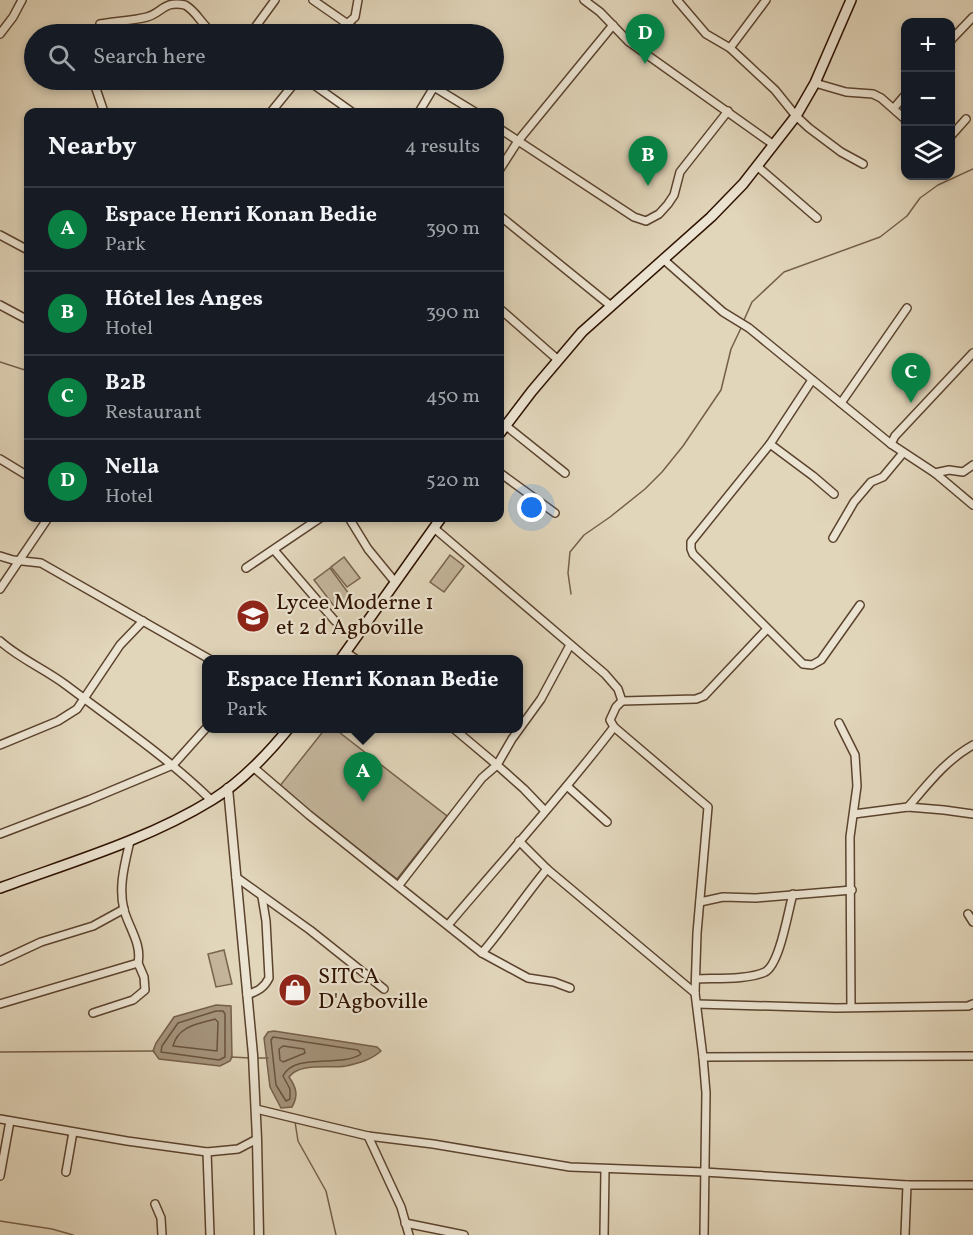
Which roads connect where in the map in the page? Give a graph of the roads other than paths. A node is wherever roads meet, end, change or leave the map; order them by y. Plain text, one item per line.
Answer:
1 (22, 0) edge
2 (275, 0) edge
3 (314, 0) edge
4 (358, 0) edge
5 (584, 0) edge
6 (677, 0) edge
7 (766, 0) edge
8 (851, 0) edge
9 (973, 17) edge
10 (100, 24) dead end
11 (202, 24) edge
12 (258, 24) edge
13 (347, 24) joint
14 (613, 25) junction
15 (0, 34) edge
16 (955, 37) edge
17 (730, 48) junction
18 (815, 83) junction
19 (96, 90) edge
20 (289, 90) edge
21 (321, 90) edge
22 (432, 90) edge
23 (439, 90) edge
24 (901, 100) edge
25 (103, 108) edge
26 (274, 108) edge
27 (346, 108) edge
28 (421, 108) edge
29 (468, 108) edge
30 (894, 108) junction
31 (728, 111) junction
32 (901, 115) edge
33 (796, 116) junction
34 (966, 119) dead end
35 (504, 132) edge
36 (955, 132) edge
37 (518, 141) junction
38 (774, 145) junction
39 (504, 163) edge
40 (862, 164) dead end
41 (757, 166) junction
42 (817, 218) dead end
43 (504, 219) edge
44 (0, 235) edge
45 (24, 248) edge
46 (663, 259) junction
47 (0, 305) edge
48 (611, 306) junction
49 (907, 308) dead end
50 (504, 313) edge
51 (24, 318) edge
52 (972, 358) edge
53 (557, 359) junction
54 (812, 380) junction
55 (841, 403) junction
56 (504, 423) edge
57 (504, 429) edge
58 (770, 444) junction
59 (891, 444) junction
60 (903, 453) junction
61 (0, 459) edge
62 (973, 465) edge
63 (566, 473) dead end
64 (935, 473) junction
65 (24, 474) edge
66 (504, 476) edge
67 (834, 495) dead end
68 (973, 505) edge
69 (555, 513) dead end
70 (45, 522) edge
71 (313, 522) edge
72 (351, 522) edge
73 (438, 522) edge
74 (434, 528) junction
75 (833, 538) dead end
76 (274, 550) junction
77 (0, 556) edge
78 (18, 561) junction
79 (246, 568) dead end
80 (395, 582) junction
81 (0, 589) edge
82 (860, 605) dead end
83 (143, 621) junction
84 (335, 621) dead end
85 (767, 629) junction
86 (0, 641) edge
87 (570, 645) junction
88 (202, 655) edge
89 (344, 655) edge
90 (84, 699) junction
91 (622, 701) junction
92 (838, 723) dead end
93 (523, 724) edge
94 (614, 727) junction
95 (202, 733) edge
96 (285, 733) edge
97 (458, 733) edge
98 (516, 733) edge
99 (0, 745) edge
100 (973, 745) edge
101 (173, 765) junction
102 (497, 765) junction
103 (253, 767) junction
104 (567, 786) junction
105 (228, 789) junction
106 (212, 800) junction
107 (908, 807) junction
108 (545, 811) junction
109 (854, 814) junction
110 (973, 814) edge
111 (607, 822) dead end
112 (0, 834) edge
113 (130, 841) junction
114 (519, 842) junction
115 (547, 869) junction
116 (236, 877) junction
117 (399, 885) junction
118 (0, 888) edge
119 (852, 890) junction
120 (793, 894) junction
121 (262, 897) junction
122 (700, 902) junction
123 (124, 909) junction
124 (968, 914) dead end
125 (973, 922) edge
126 (448, 925) junction
127 (482, 953) junction
128 (0, 961) edge
129 (138, 963) junction
130 (696, 979) junction
131 (570, 988) dead end
132 (384, 989) dead end
133 (695, 993) junction
134 (247, 995) junction
135 (0, 1004) edge
136 (697, 1004) junction
137 (973, 1004) edge
138 (851, 1007) junction
139 (93, 1013) dead end
140 (973, 1056) edge
141 (704, 1057) junction
142 (256, 1109) junction
143 (0, 1119) edge
144 (10, 1121) junction
145 (73, 1132) junction
146 (368, 1137) junction
147 (257, 1139) junction
148 (207, 1152) junction
149 (605, 1170) junction
150 (66, 1172) dead end
151 (704, 1172) junction
152 (0, 1176) edge
153 (907, 1185) junction
154 (973, 1185) edge
155 (155, 1204) dead end
156 (405, 1223) junction
157 (162, 1235) edge
158 (210, 1235) edge
159 (259, 1235) edge
160 (409, 1235) edge
161 (464, 1235) edge
162 (604, 1235) edge
163 (704, 1235) edge
164 (905, 1235) edge

1 - 15 street
2 - 12 street
3 - 13 street
4 - 13 street
5 - 14 street
6 - 17 street
7 - 17 street
8 - 18 main road
9 - 16 street
10 - 11 street
14 - 31 street
14 - 37 street
17 - 33 street
18 - 30 street
18 - 33 main road
19 - 25 street
20 - 26 street
21 - 27 street
22 - 28 street
23 - 29 street
24 - 30 street
30 - 32 street
31 - 37 street
31 - 38 street
33 - 38 main road
33 - 40 street
34 - 36 street
35 - 37 street
37 - 39 street
38 - 41 main road
41 - 42 street
41 - 46 main road
43 - 48 street
44 - 45 street
46 - 48 main road
46 - 54 street
47 - 51 street
48 - 53 main road
49 - 55 street
50 - 53 street
52 - 59 street
53 - 56 main road
54 - 55 street
54 - 58 street
55 - 59 street
57 - 63 street
58 - 67 street
58 - 85 street
59 - 60 street
60 - 64 street
60 - 75 street
61 - 65 street
62 - 64 street
64 - 68 street
66 - 69 street
70 - 78 street
71 - 76 street
72 - 80 street
73 - 74 main road
74 - 80 main road
74 - 87 street
76 - 79 street
76 - 84 street
77 - 78 street
78 - 81 street
78 - 83 street
80 - 89 main road
82 - 85 street
83 - 88 street
83 - 90 street
85 - 91 street
86 - 90 street
87 - 91 street
87 - 93 street
90 - 99 street
90 - 101 street
91 - 94 street
92 - 109 street
94 - 104 street
94 - 122 street
95 - 101 street
96 - 103 main road
97 - 102 street
98 - 102 street
100 - 107 street
101 - 106 street
101 - 112 street
102 - 108 street
102 - 117 street
103 - 105 main road
103 - 117 street
104 - 108 street
104 - 111 street
105 - 106 main road
105 - 116 street
106 - 113 main road
107 - 109 street
107 - 110 street
108 - 114 street
109 - 119 street
113 - 118 main road
113 - 123 street
114 - 115 street
114 - 126 street
115 - 127 street
115 - 133 street
116 - 121 street
116 - 134 street
117 - 126 street
119 - 120 street
119 - 138 street
120 - 122 street
120 - 130 street
121 - 132 street
121 - 134 street
122 - 130 street
123 - 128 street
123 - 129 street
124 - 125 street
126 - 127 street
127 - 131 street
129 - 135 street
129 - 139 street
130 - 133 street
133 - 136 street
134 - 142 street
136 - 138 street
136 - 141 street
137 - 138 street
140 - 141 street
141 - 151 street
142 - 146 street
142 - 147 street
143 - 144 street
144 - 145 street
144 - 152 street
145 - 148 street
145 - 150 street
146 - 149 street
146 - 156 street
147 - 148 street
147 - 159 street
148 - 158 street
149 - 151 street
149 - 162 street
151 - 153 street
151 - 163 street
153 - 154 street
153 - 164 street
155 - 157 street
156 - 160 street
156 - 161 street

